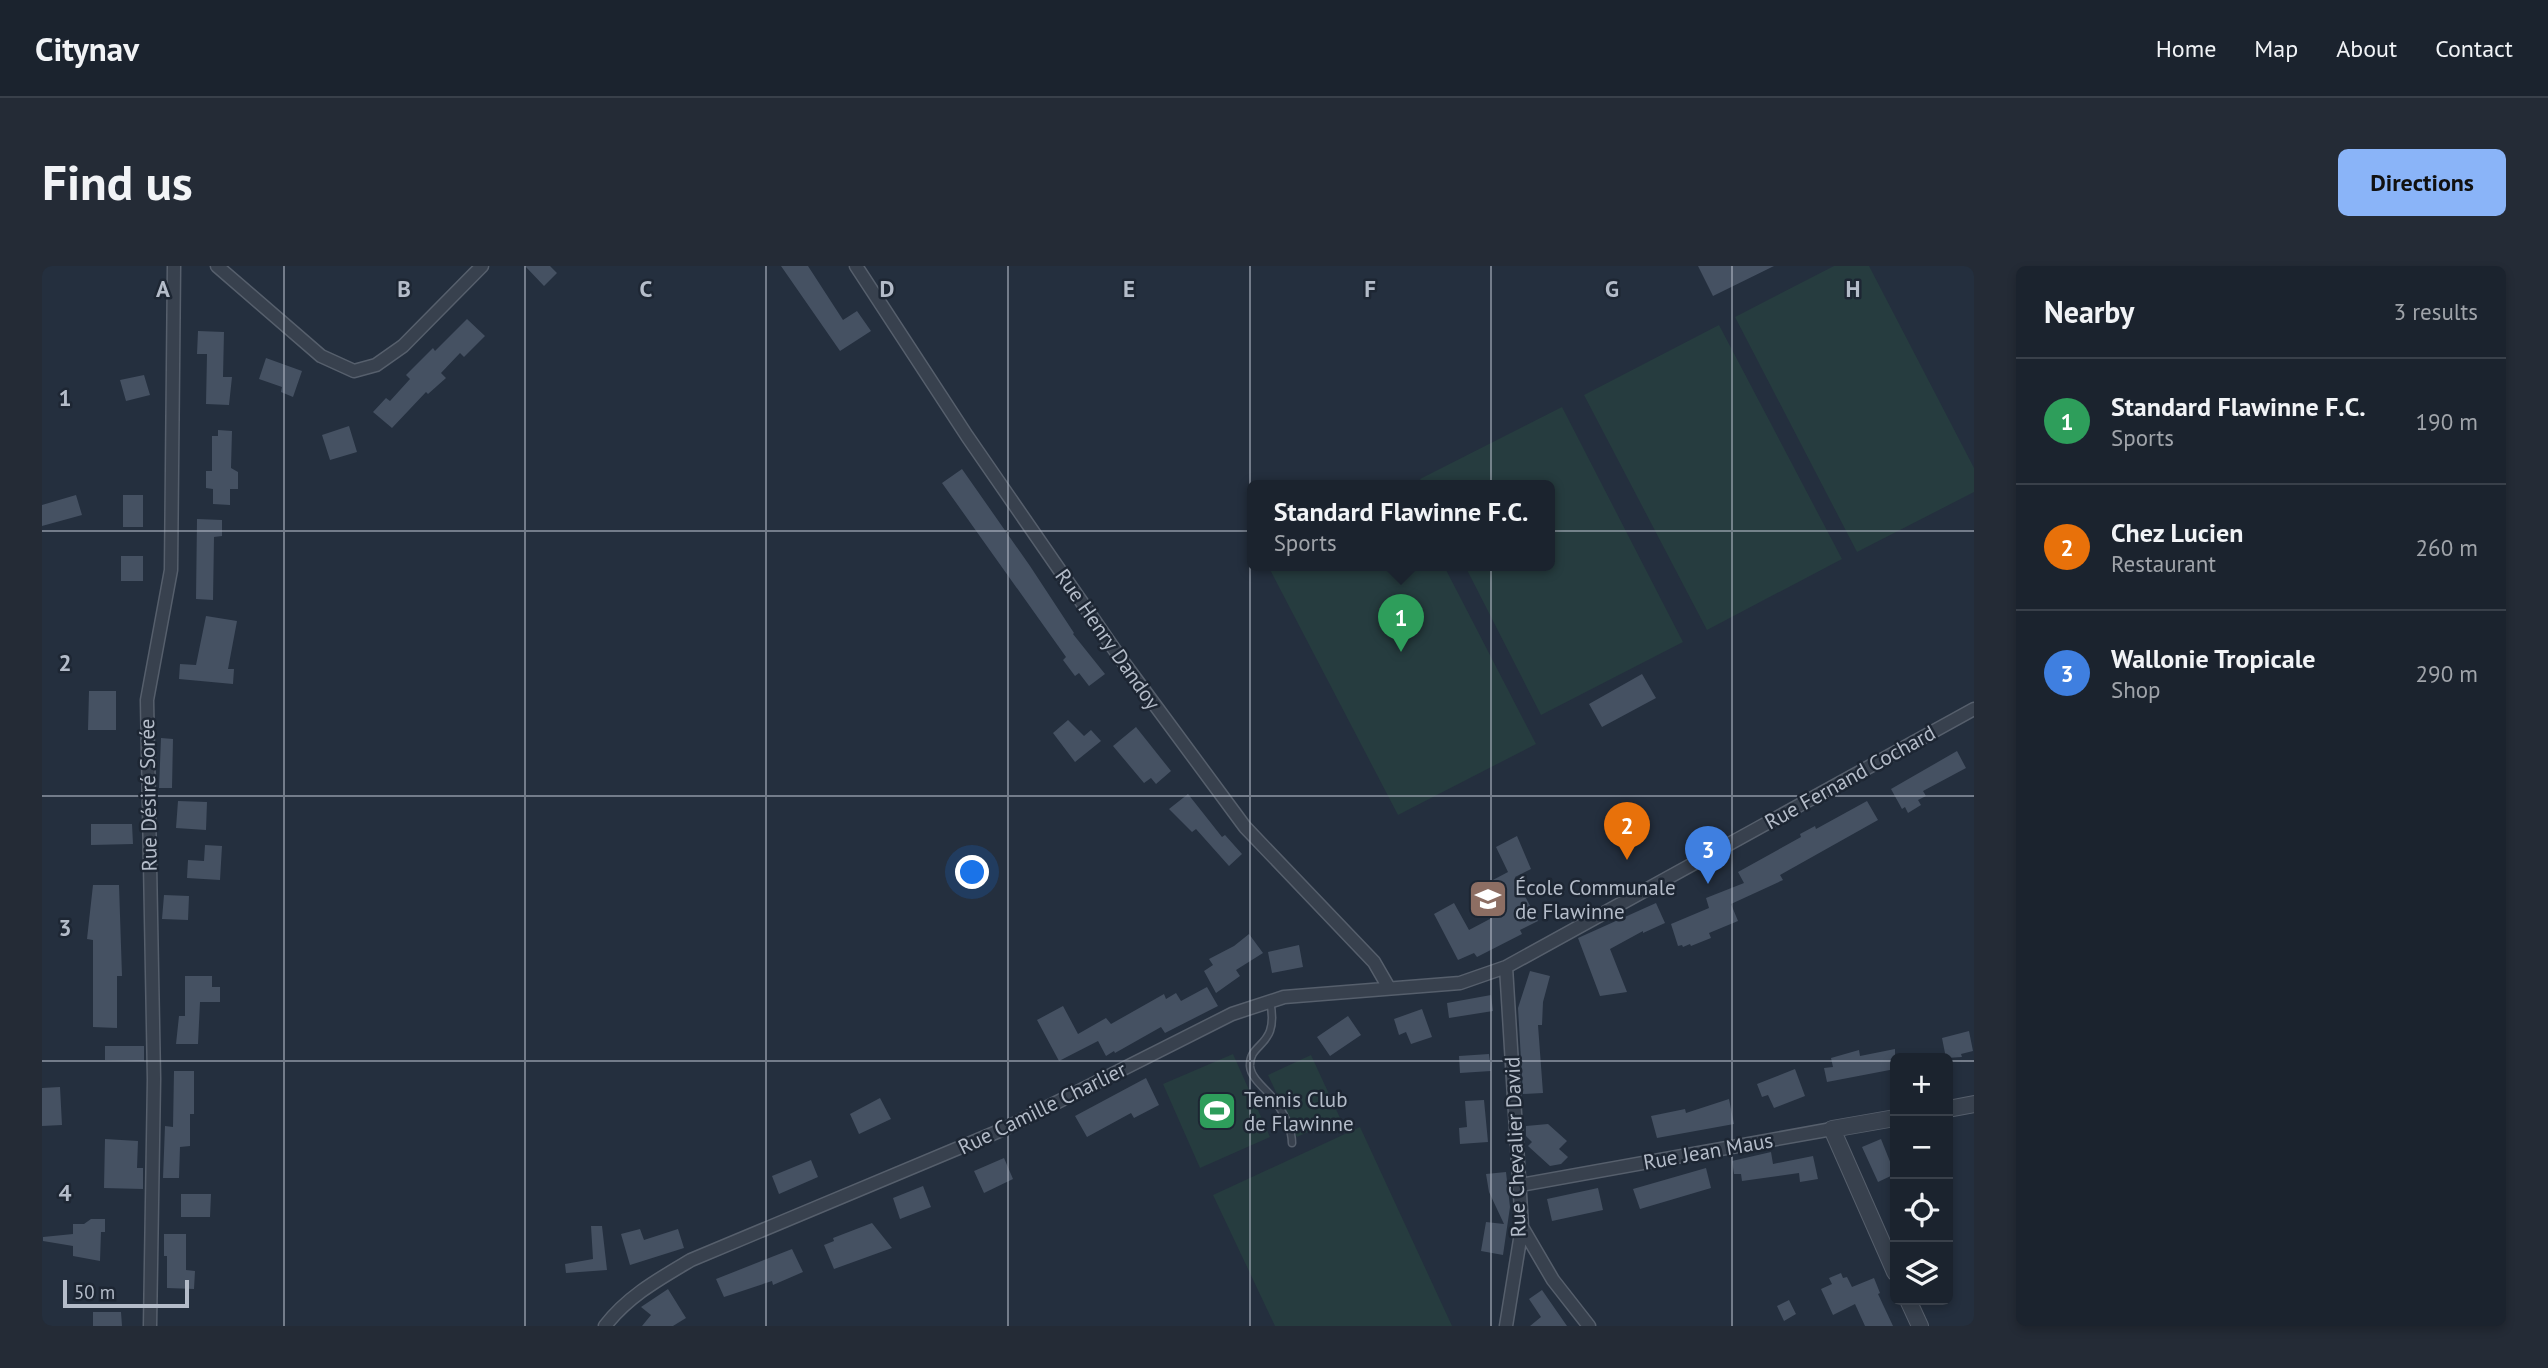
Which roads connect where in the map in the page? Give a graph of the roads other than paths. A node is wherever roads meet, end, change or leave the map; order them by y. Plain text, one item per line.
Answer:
1 (174, 266) edge
2 (217, 266) edge
3 (482, 266) edge
4 (856, 266) edge
5 (1974, 709) edge
6 (1506, 967) junction
7 (1389, 988) junction
8 (1270, 1001) junction
9 (1974, 1104) edge
10 (1953, 1108) edge
11 (1890, 1119) edge
12 (1832, 1129) junction
13 (1292, 1143) dead end
14 (1521, 1185) junction
15 (1522, 1227) junction
16 (1890, 1261) edge
17 (1910, 1305) edge
18 (150, 1326) edge
19 (605, 1326) edge
20 (1506, 1326) edge
21 (1589, 1326) edge
22 (1920, 1326) edge

1 - 18 street, Rue Désiré Sorée
2 - 3 street
4 - 7 street, Rue Henry Dandoy
5 - 6 street, Rue Fernand Cochard
6 - 7 street, Rue Camille Charlier
6 - 14 street, Rue Chevalier David
7 - 8 street, Rue Camille Charlier
8 - 13 lane
8 - 19 street, Rue Camille Charlier
9 - 10 street
11 - 12 street, Rue Jean Maus
12 - 14 street, Rue Jean Maus
12 - 16 street
14 - 15 street, Rue Chevalier David
15 - 20 street, Rue Chevalier David
15 - 21 street
17 - 22 street

